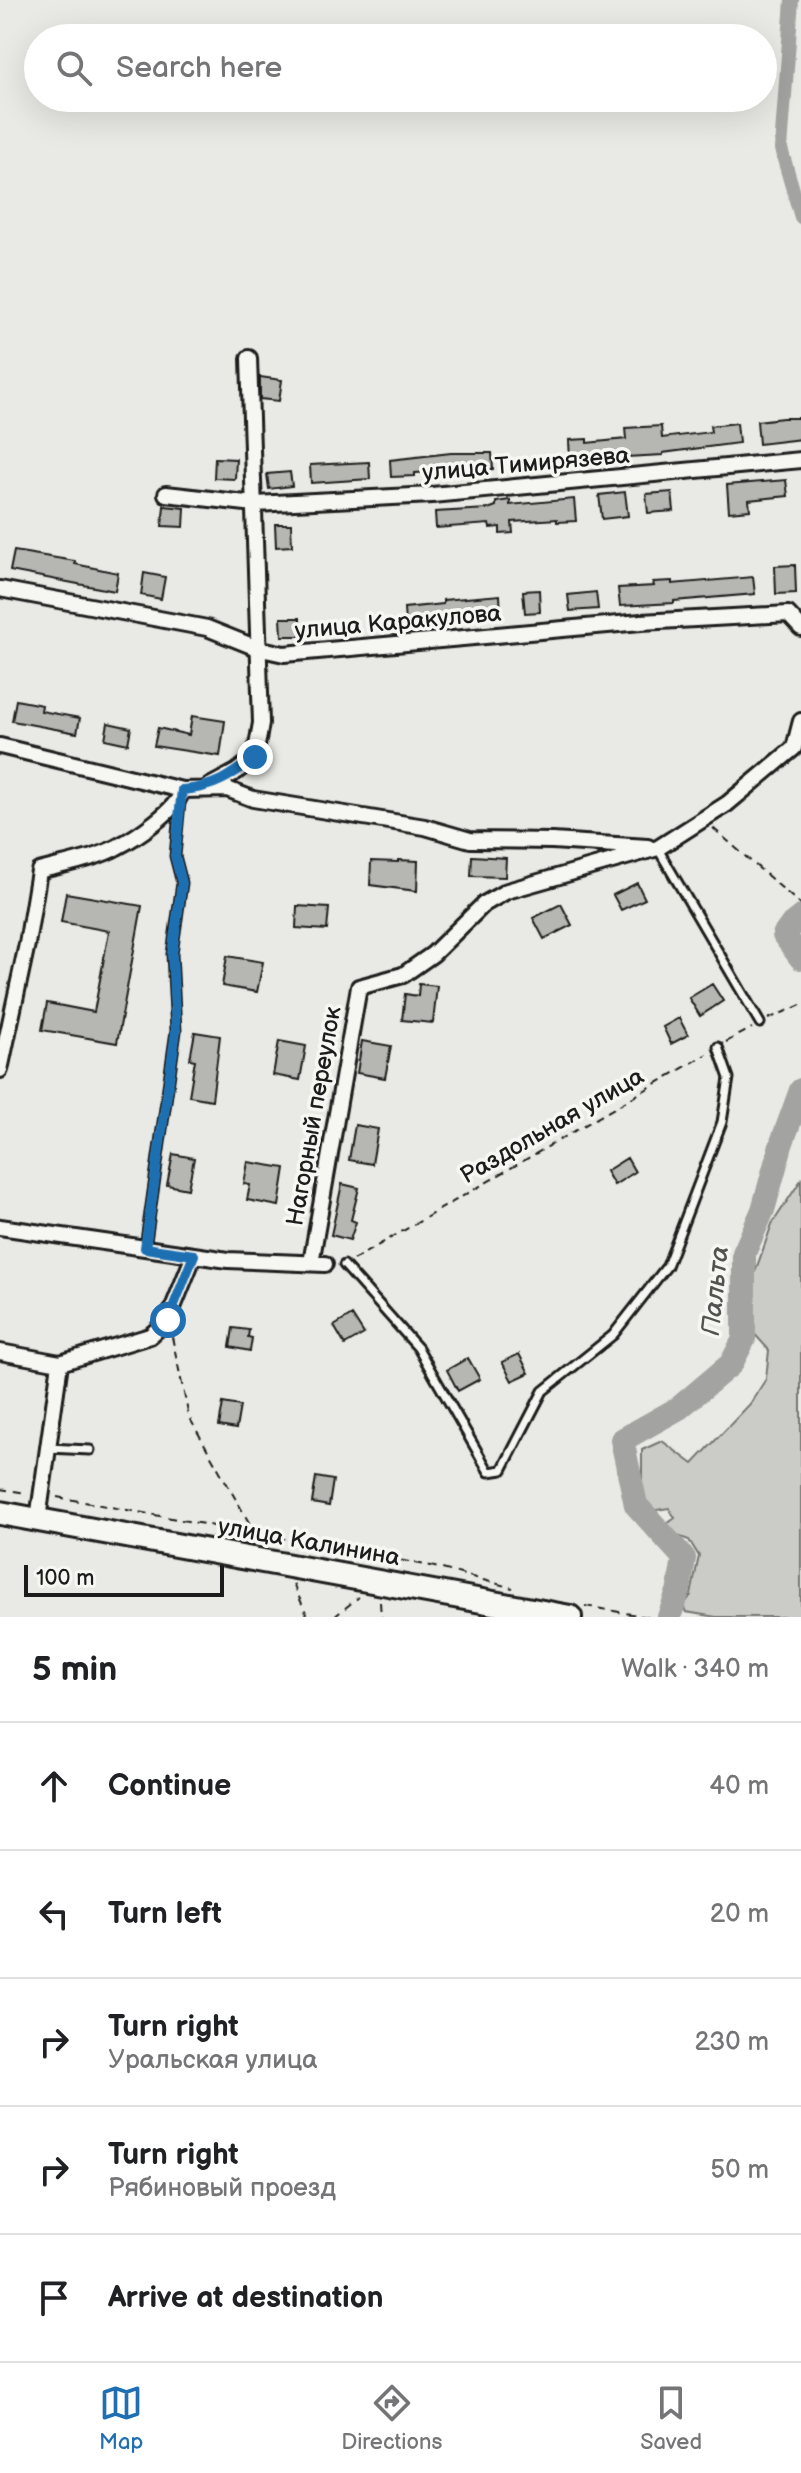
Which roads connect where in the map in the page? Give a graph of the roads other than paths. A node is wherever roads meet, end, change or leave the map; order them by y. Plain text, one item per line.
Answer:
1 (249, 358) dead end
2 (801, 460) edge
3 (166, 494) dead end
4 (255, 504) junction
5 (0, 589) edge
6 (801, 628) edge
7 (257, 648) junction
8 (801, 721) edge
9 (0, 746) edge
10 (205, 789) junction
11 (181, 795) junction
12 (658, 848) junction
13 (760, 1023) road end
14 (718, 1047) road end
15 (0, 1070) edge
16 (0, 1227) edge
17 (145, 1248) junction
18 (194, 1255) junction
19 (344, 1265) road end
20 (0, 1352) edge
21 (60, 1363) junction
22 (48, 1448) junction
23 (90, 1450) dead end
24 (0, 1513) edge
25 (38, 1519) junction
26 (566, 1612) edge

1 - 4 street
2 - 4 street, улица Тимирязева
3 - 4 street, улица Тимирязева
4 - 7 street
5 - 7 street, улица Каракулова
6 - 7 street, улица Каракулова
7 - 10 street
8 - 12 street
9 - 11 street
10 - 11 street
10 - 12 street
11 - 15 street
11 - 17 lane
12 - 13 lane
12 - 18 street, Нагорный переулок
14 - 19 lane
16 - 17 street
17 - 18 street
18 - 21 street
20 - 21 street
21 - 22 street
22 - 23 lane
22 - 25 street
24 - 25 main road, улица Калинина
25 - 26 main road, улица Калинина

